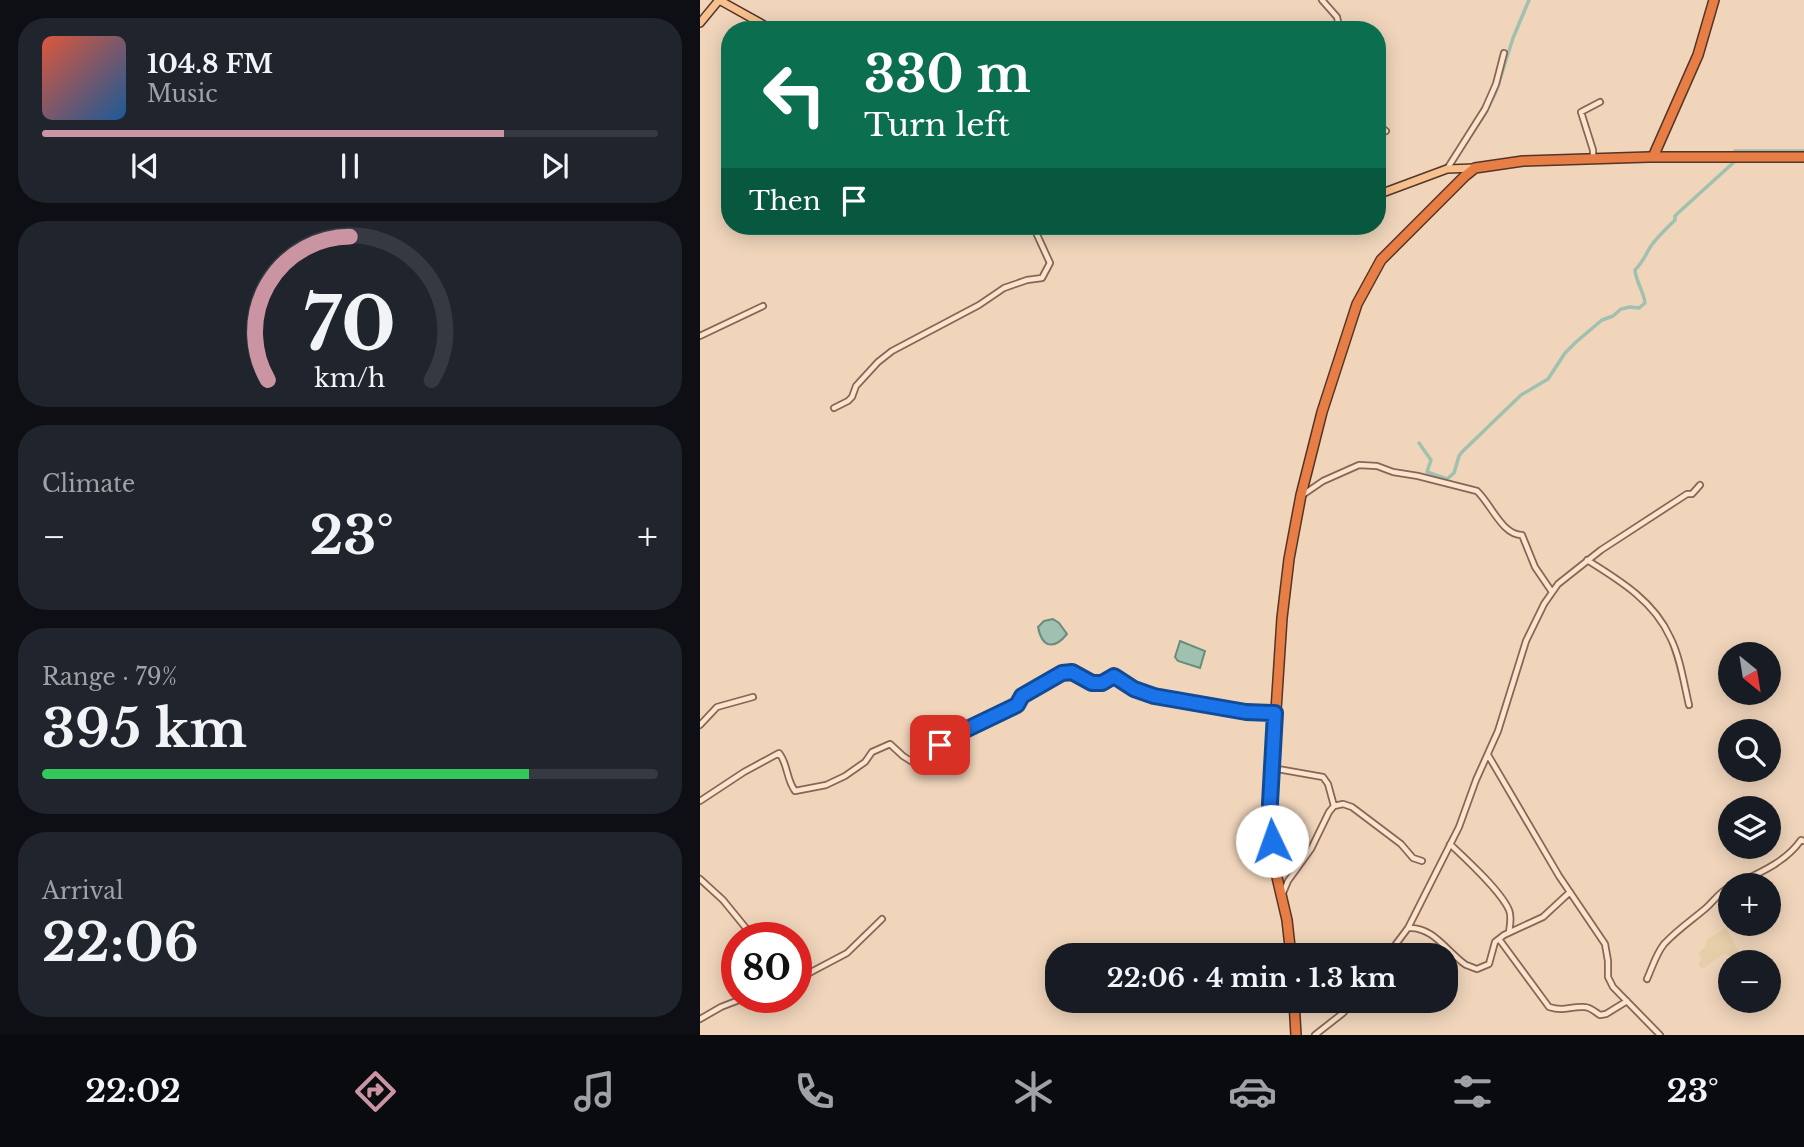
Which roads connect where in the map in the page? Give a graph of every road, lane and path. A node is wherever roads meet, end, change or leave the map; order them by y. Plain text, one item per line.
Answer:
1 (719, 0) edge
2 (1322, 0) edge
3 (1714, 0) edge
4 (757, 21) edge
5 (1338, 21) edge
6 (700, 23) edge
7 (1504, 53) dead end
8 (1601, 102) dead end
9 (1653, 152) junction
10 (1804, 157) edge
11 (1593, 159) junction
12 (1475, 168) junction
13 (1447, 169) junction
14 (1386, 192) edge
15 (1037, 235) edge
16 (763, 306) dead end
17 (700, 336) edge
18 (834, 408) dead end
19 (1700, 485) dead end
20 (1301, 495) junction
21 (1587, 560) junction
22 (1552, 592) junction
23 (753, 697) dead end
24 (1689, 705) dead end
25 (1275, 713) junction
26 (700, 724) edge
27 (1488, 754) junction
28 (1271, 768) junction
29 (700, 801) edge
30 (1334, 806) junction
31 (1803, 839) edge
32 (1450, 844) junction
33 (1422, 862) dead end
34 (1759, 873) edge
35 (700, 878) edge
36 (1570, 892) junction
37 (1718, 895) edge
38 (1281, 896) junction
39 (882, 919) dead end
40 (741, 922) edge
41 (1408, 928) junction
42 (1509, 932) junction
43 (1499, 939) junction
44 (1290, 943) edge
45 (1397, 943) edge
46 (812, 972) edge
47 (1647, 979) dead end
48 (1627, 1001) junction
49 (721, 1007) edge
50 (1295, 1013) edge
51 (1343, 1013) edge
52 (700, 1019) edge
53 (1296, 1035) edge
54 (1315, 1035) edge
55 (1660, 1035) edge

1 - 4 main road
1 - 6 main road
2 - 5 street
3 - 9 highway
7 - 13 street
8 - 11 street
9 - 10 highway
9 - 11 highway
11 - 12 highway
12 - 13 main road
12 - 20 highway
13 - 14 main road
15 - 18 street
16 - 17 street
19 - 21 street
20 - 22 street
20 - 25 highway
21 - 22 street
21 - 24 street
22 - 27 street
23 - 26 street
25 - 28 highway
25 - 29 street
27 - 32 street
27 - 36 street
28 - 30 street
28 - 38 highway
30 - 33 street
30 - 38 street
31 - 34 street
32 - 41 street
32 - 42 street
35 - 40 street
36 - 42 street
36 - 48 street
37 - 47 street
38 - 44 highway
39 - 46 street
41 - 43 street
41 - 45 street
42 - 43 street
43 - 48 street
48 - 55 street
49 - 52 street
50 - 53 highway
51 - 54 street

